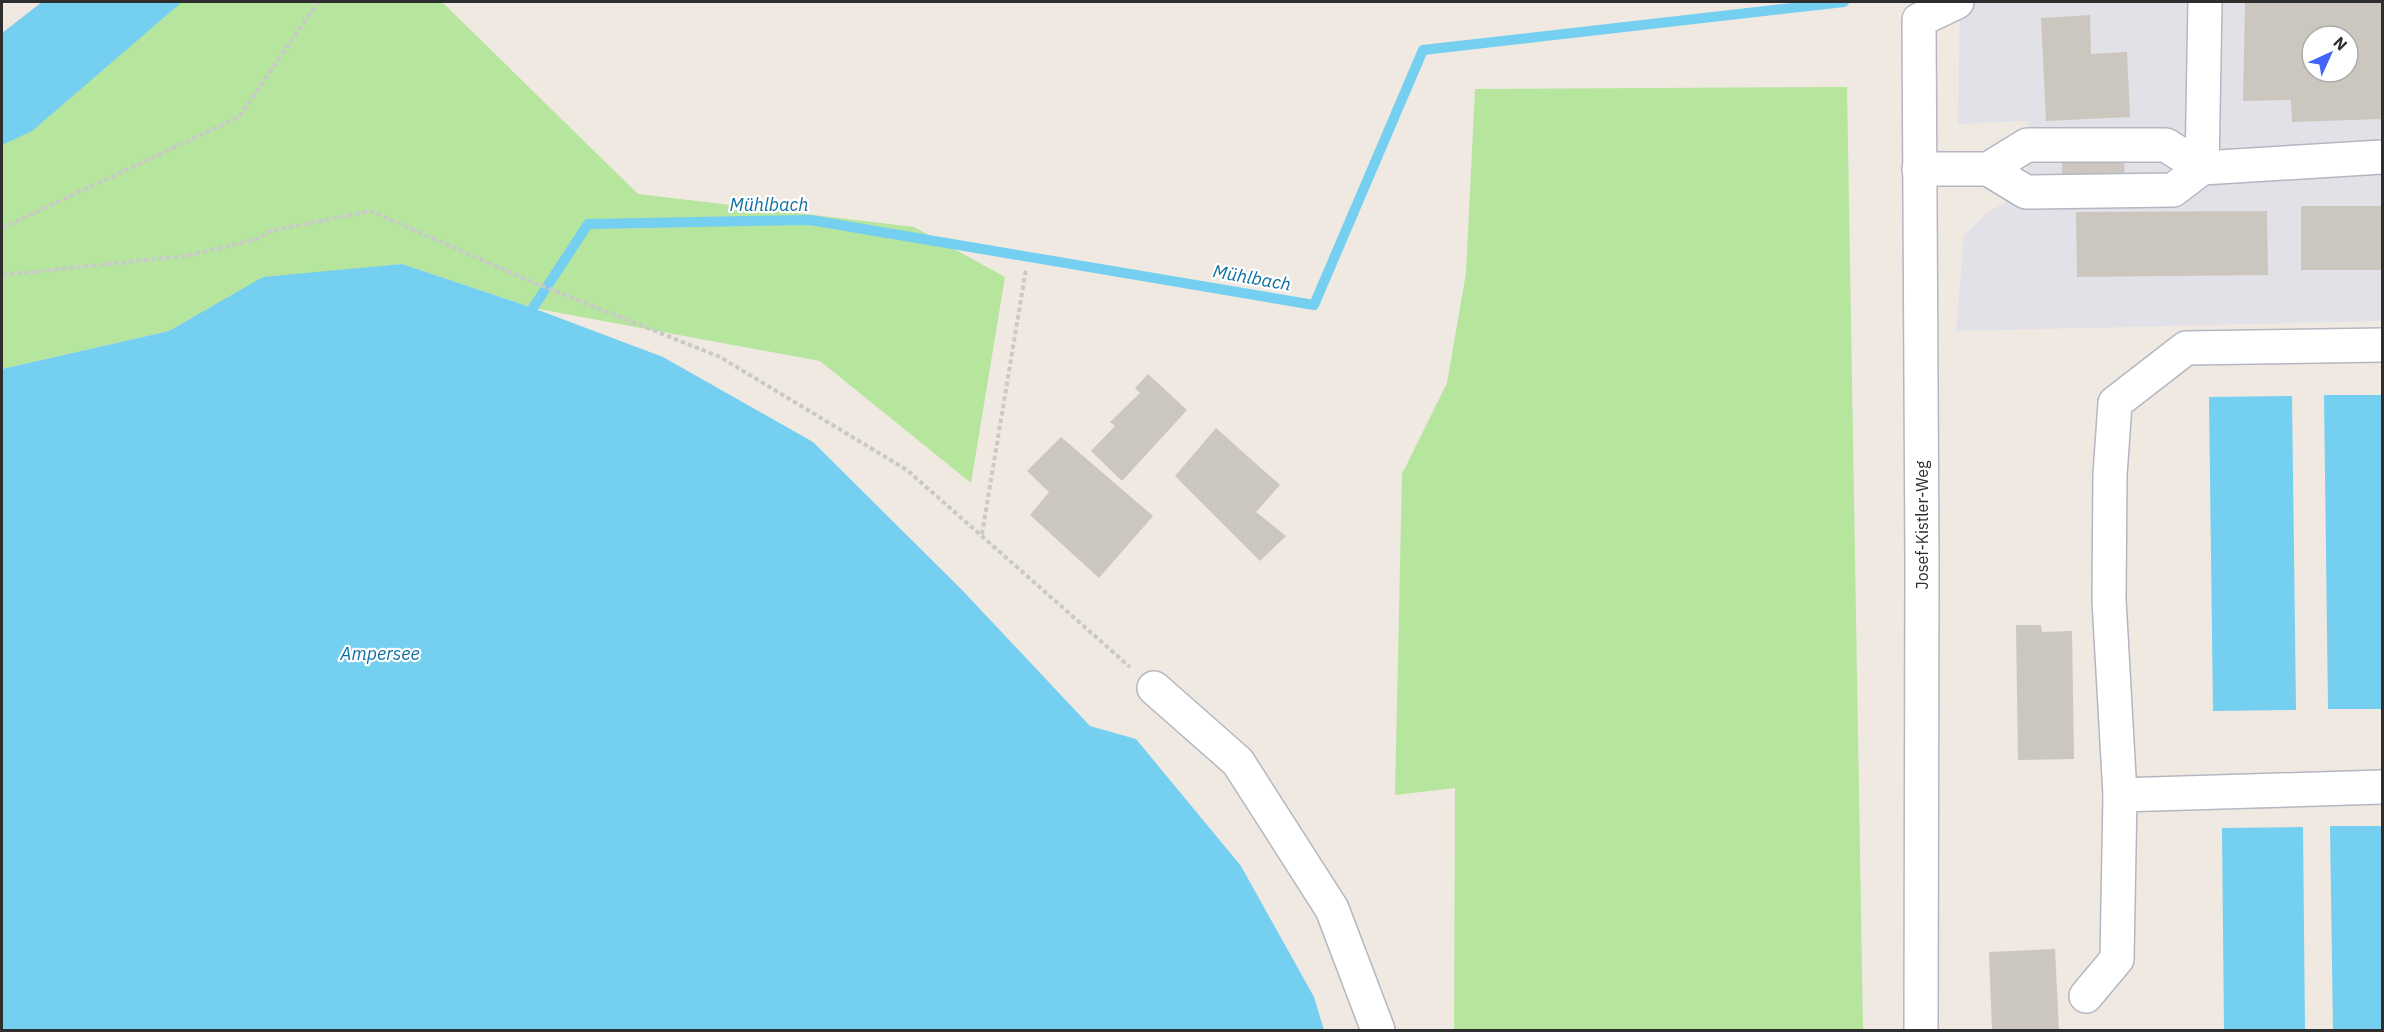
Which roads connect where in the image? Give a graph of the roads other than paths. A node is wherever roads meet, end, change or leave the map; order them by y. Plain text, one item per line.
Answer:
1 (1957, 2) edge
2 (2205, 2) edge
3 (2382, 156) edge
4 (2202, 168) junction
5 (1919, 169) junction
6 (1988, 169) junction
7 (2382, 345) edge
8 (1154, 688) road end
9 (2382, 787) edge
10 (2120, 795) junction
11 (2086, 996) dead end
12 (1378, 1030) edge
13 (1921, 1030) edge

1 - 5 street, Josef-Kistler-Weg
2 - 4 street
3 - 4 street
4 - 6 street
4 - 6 street
5 - 6 street
5 - 13 street, Josef-Kistler-Weg
7 - 10 street
8 - 12 street
9 - 10 street
10 - 11 street

